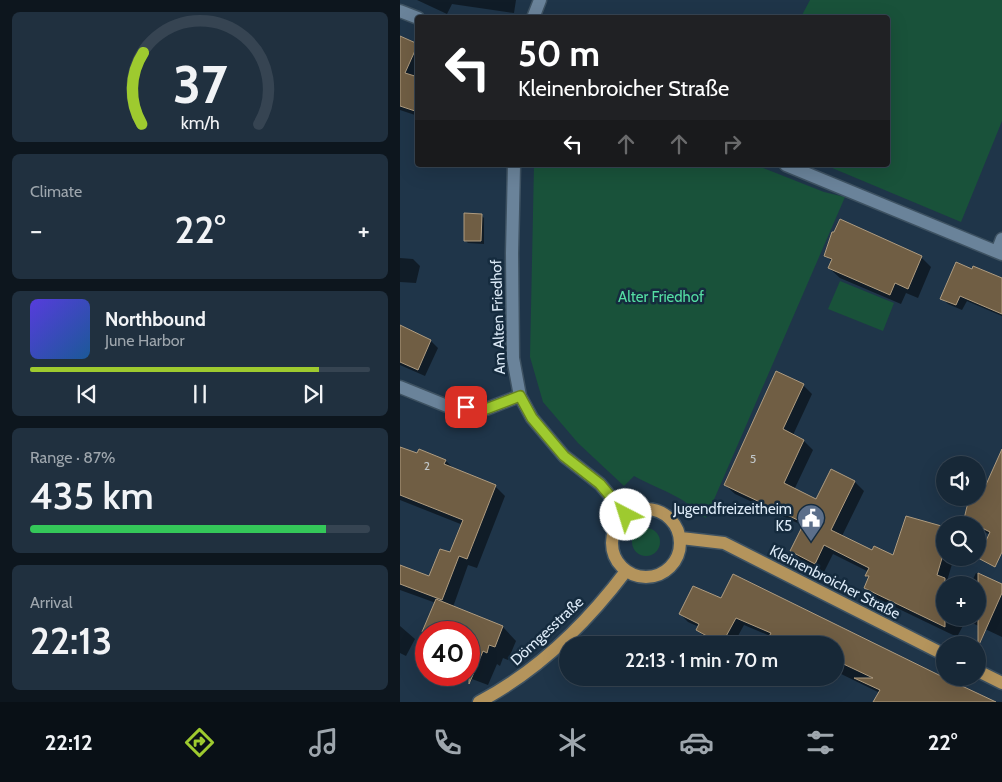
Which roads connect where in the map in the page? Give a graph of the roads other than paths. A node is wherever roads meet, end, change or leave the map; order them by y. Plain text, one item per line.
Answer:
1 (540, 0) edge
2 (400, 11) edge
3 (534, 15) edge
4 (415, 17) edge
5 (514, 167) edge
6 (791, 167) edge
7 (1002, 239) edge
8 (999, 253) edge
9 (403, 388) edge
10 (520, 396) junction
11 (626, 515) junction
12 (681, 538) junction
13 (626, 571) junction
14 (936, 651) edge
15 (986, 675) edge
16 (1002, 683) edge
17 (479, 702) edge

1 - 3 street
2 - 4 street
5 - 10 street, Am Alten Friedhof
6 - 8 street
7 - 8 street
9 - 10 street
10 - 11 street, Am Alten Friedhof
11 - 12 main road
11 - 13 main road
12 - 13 main road
12 - 14 main road, Kleinenbroicher Straße
13 - 17 main road, Dömgesstraße
15 - 16 main road

